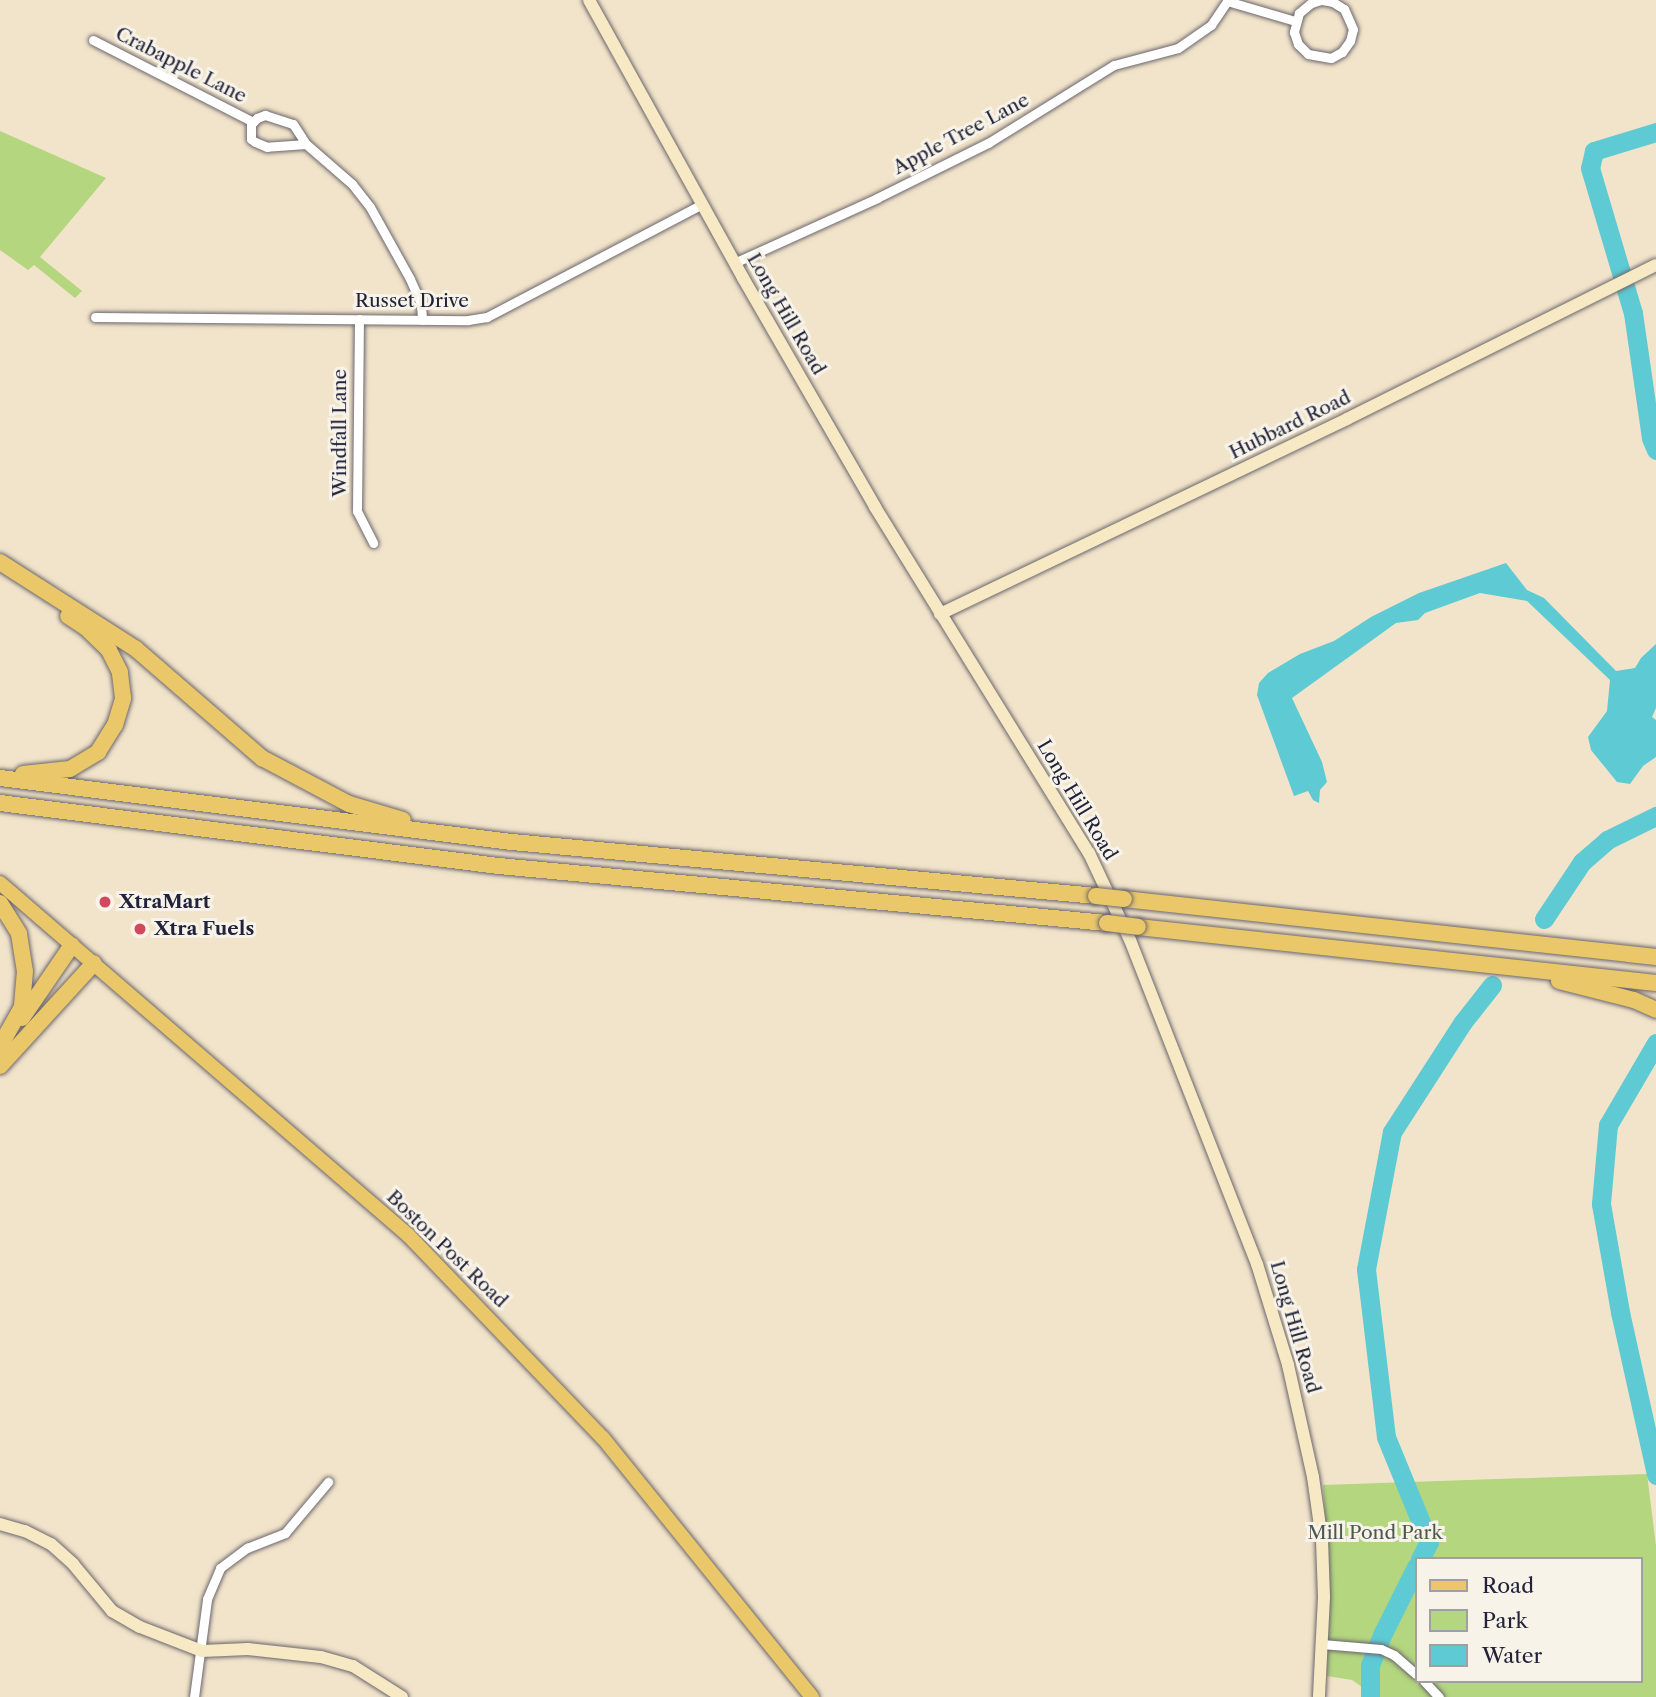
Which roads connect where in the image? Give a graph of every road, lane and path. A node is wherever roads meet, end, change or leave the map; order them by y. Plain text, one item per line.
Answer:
1 (589, 0) edge
2 (1321, 0) edge
3 (1227, 1) edge
4 (1295, 21) junction
5 (93, 40) dead end
6 (253, 122) junction
7 (306, 144) junction
8 (702, 204) junction
9 (734, 262) junction
10 (1654, 266) edge
11 (95, 317) dead end
12 (359, 318) junction
13 (422, 320) junction
14 (373, 543) dead end
15 (0, 562) edge
16 (0, 575) edge
17 (940, 614) junction
18 (0, 775) edge
19 (0, 803) edge
20 (512, 842) junction
21 (0, 883) edge
22 (0, 903) edge
23 (72, 945) junction
24 (1656, 956) edge
25 (1446, 960) junction
26 (94, 963) junction
27 (1656, 983) edge
28 (1656, 1010) edge
29 (0, 1046) edge
30 (0, 1066) edge
31 (328, 1482) dead end
32 (0, 1524) edge
33 (1322, 1644) junction
34 (202, 1651) junction
35 (1414, 1673) edge
36 (1426, 1683) edge
37 (194, 1697) edge
38 (402, 1697) edge
39 (812, 1697) edge
40 (1319, 1697) edge
41 (1439, 1697) edge

1 - 8 street, Long Hill Road
2 - 4 street
2 - 4 street
3 - 4 street, Apple Tree Lane
3 - 9 street, Apple Tree Lane
5 - 6 street, Crabapple Lane
6 - 7 street, Crabapple Lane
6 - 7 street, Crabapple Lane
7 - 13 street, Crabapple Lane
8 - 9 street, Long Hill Road
8 - 13 street, Russet Drive
9 - 17 street, Long Hill Road
10 - 17 street, Hubbard Road
11 - 12 street, Russet Drive
12 - 13 street, Russet Drive
12 - 14 street, Windfall Lane
15 - 20 highway
16 - 18 highway
17 - 33 street, Long Hill Road
18 - 20 highway
19 - 25 highway, bridge
20 - 24 highway, bridge
21 - 23 main road, Boston Post Road
22 - 29 highway
23 - 26 main road, Boston Post Road
23 - 29 highway
25 - 27 highway
25 - 28 highway
26 - 30 highway
26 - 39 main road, Boston Post Road
31 - 34 street
32 - 34 street
33 - 35 street
33 - 40 street, Long Hill Road
34 - 37 street
34 - 38 street
36 - 41 street

